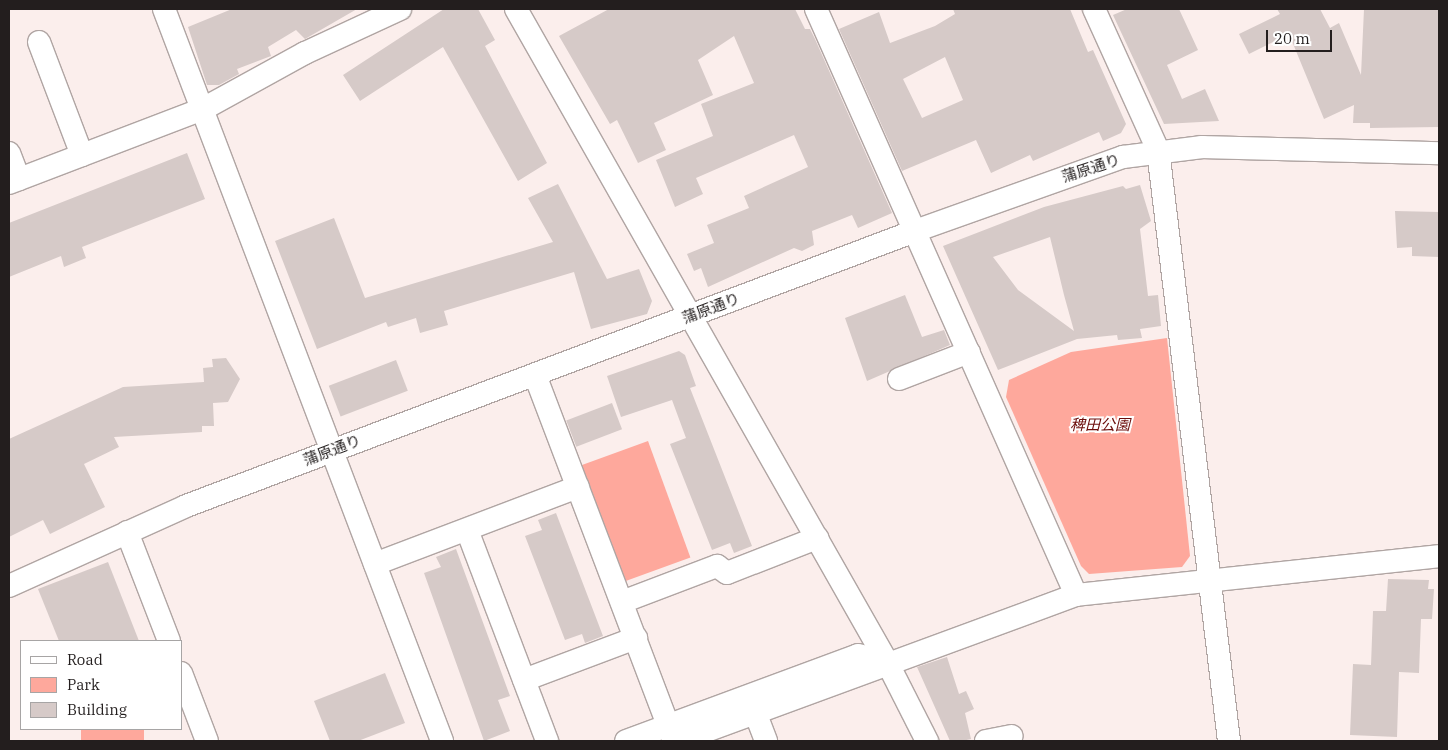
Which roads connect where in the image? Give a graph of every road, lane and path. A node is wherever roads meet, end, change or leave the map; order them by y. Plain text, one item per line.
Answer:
1 (164, 9) edge
2 (400, 9) edge
3 (516, 9) edge
4 (816, 9) edge
5 (1094, 9) edge
6 (39, 42) dead end
7 (203, 109) junction
8 (1158, 150) junction
9 (9, 153) edge
10 (1439, 153) edge
11 (82, 155) junction
12 (14, 181) edge
13 (915, 231) junction
14 (691, 316) junction
15 (969, 352) junction
16 (534, 375) junction
17 (899, 379) dead end
18 (332, 450) junction
19 (578, 487) junction
20 (467, 530) junction
21 (127, 532) junction
22 (817, 538) junction
23 (1439, 556) edge
24 (376, 564) junction
25 (1210, 582) junction
26 (9, 586) edge
27 (1076, 595) junction
28 (622, 602) junction
29 (636, 638) junction
30 (169, 640) edge
31 (887, 662) junction
32 (182, 677) edge
33 (524, 680) junction
34 (755, 712) junction
35 (674, 736) edge
36 (1012, 736) dead end
37 (207, 741) edge
38 (442, 741) edge
39 (547, 741) edge
40 (626, 741) edge
41 (766, 741) edge
42 (927, 741) edge
43 (986, 741) edge
44 (1229, 741) edge

1 - 7 street
2 - 7 street
3 - 14 street
4 - 13 street
5 - 8 street
6 - 11 street
7 - 11 street
7 - 18 street
8 - 10 street, 蒲原通り
8 - 13 street, 蒲原通り
8 - 25 street
9 - 12 street
11 - 12 street
13 - 14 street, 蒲原通り
13 - 15 street
14 - 16 street, 蒲原通り
14 - 22 street
15 - 17 street
15 - 27 street
16 - 18 street, 蒲原通り
16 - 19 street
18 - 21 street, 蒲原通り
18 - 24 street
19 - 20 street
19 - 28 street
20 - 24 street
20 - 33 street
21 - 26 street, 蒲原通り
21 - 30 street
22 - 28 street
22 - 31 street
23 - 25 street
24 - 38 street
25 - 27 street
25 - 44 street
27 - 31 street
28 - 29 street
29 - 33 street
29 - 35 street
31 - 34 street
31 - 35 street
31 - 42 street
32 - 37 street
33 - 39 street
34 - 35 street
34 - 41 street
35 - 40 street
36 - 43 street

